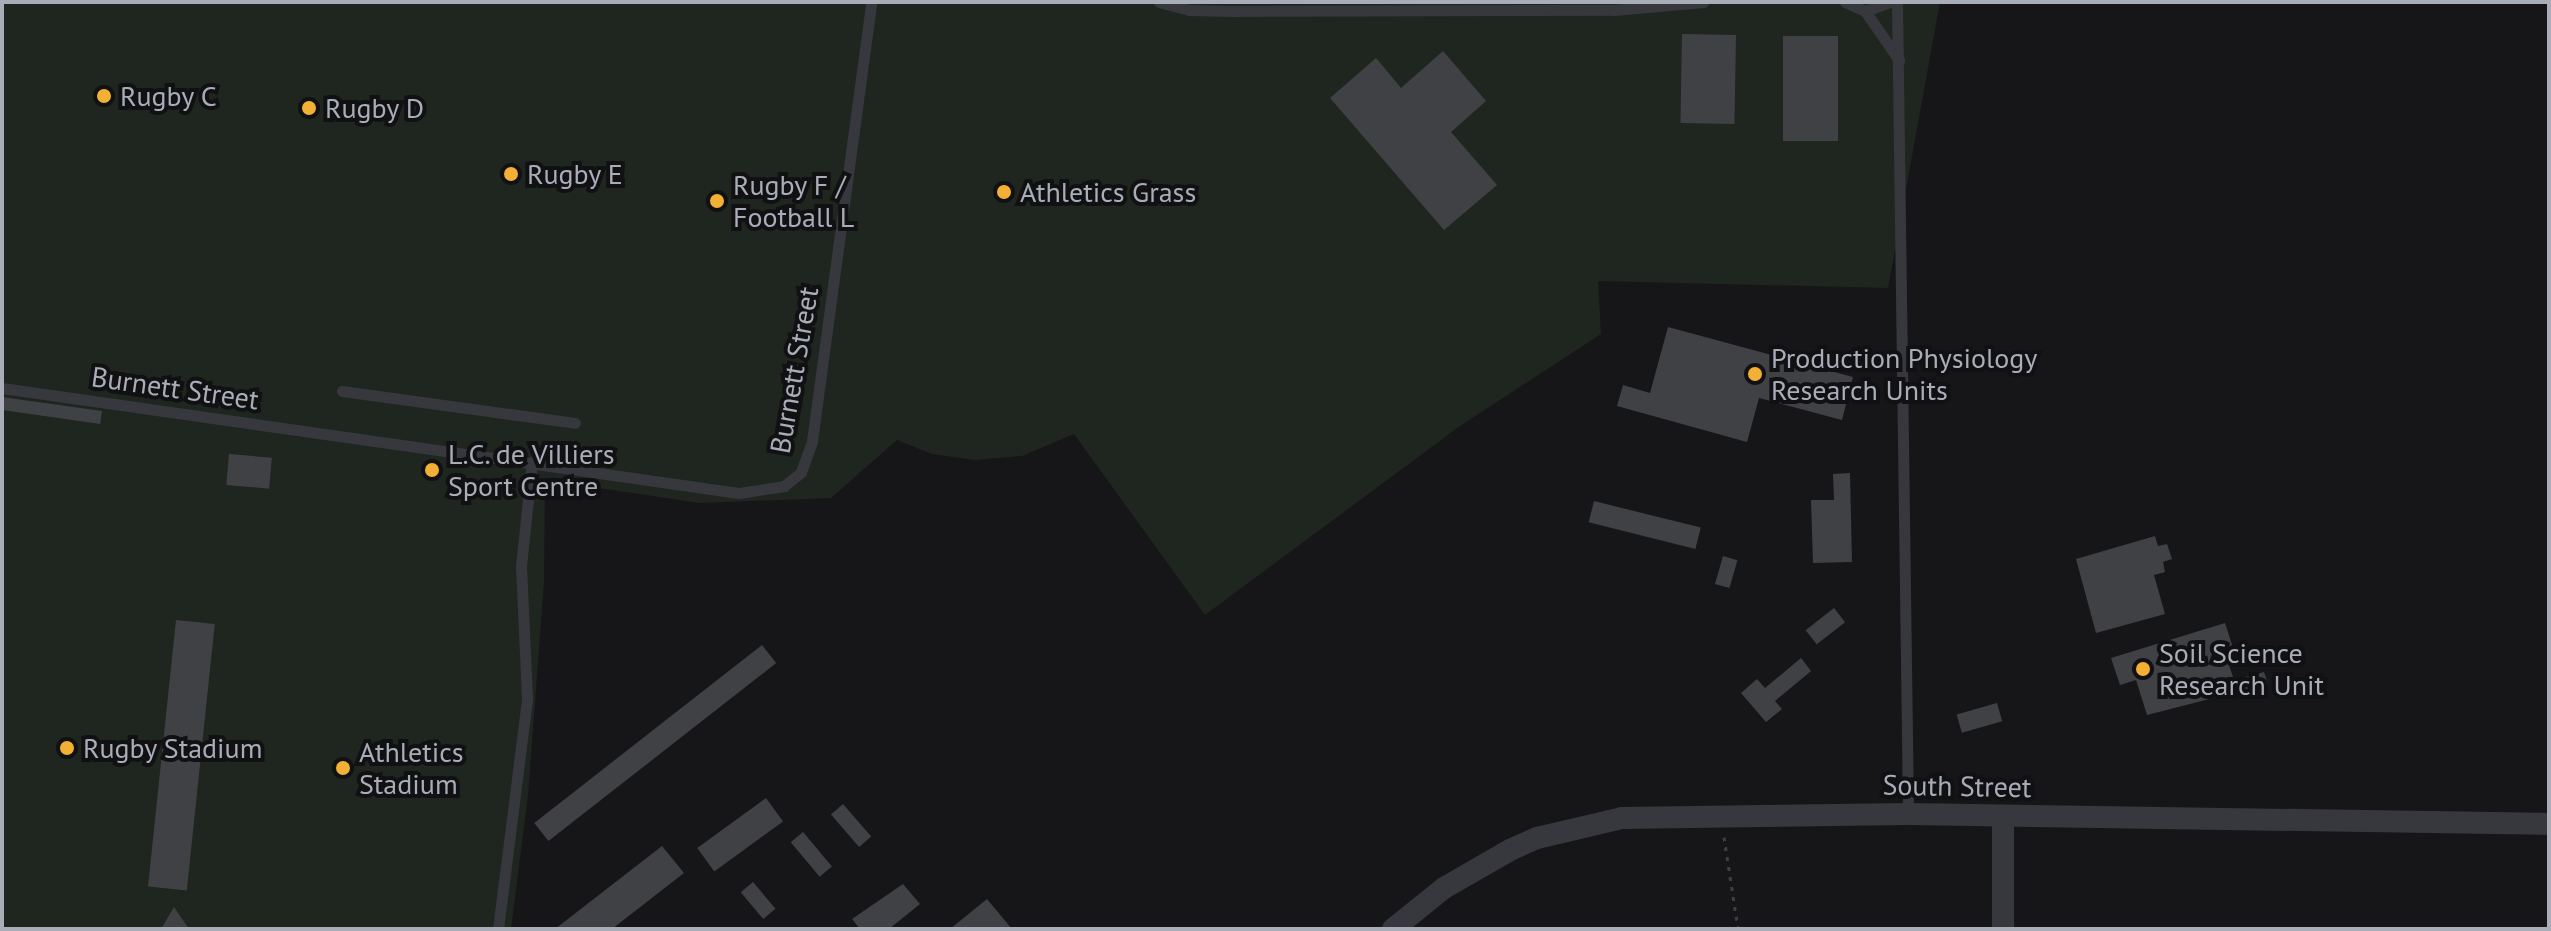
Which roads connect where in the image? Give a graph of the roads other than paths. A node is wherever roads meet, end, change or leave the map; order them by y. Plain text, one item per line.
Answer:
1 (871, 2) edge
2 (1159, 2) edge
3 (1704, 2) edge
4 (1844, 2) edge
5 (1890, 2) edge
6 (1897, 2) edge
7 (1865, 11) junction
8 (1900, 60) junction
9 (2, 388) edge
10 (342, 391) dead end
11 (575, 423) dead end
12 (532, 462) junction
13 (1908, 814) junction
14 (2003, 816) junction
15 (2549, 824) edge
16 (498, 929) edge
17 (1393, 929) edge
18 (2003, 929) edge

1 - 12 lane, Burnett Street
2 - 3 lane
4 - 7 lane
5 - 7 lane
6 - 8 lane
7 - 8 lane
8 - 13 lane
9 - 12 lane, Burnett Street
10 - 11 lane
12 - 16 lane
13 - 14 street, South Street
13 - 17 street, South Street
14 - 15 street, South Street
14 - 18 street

